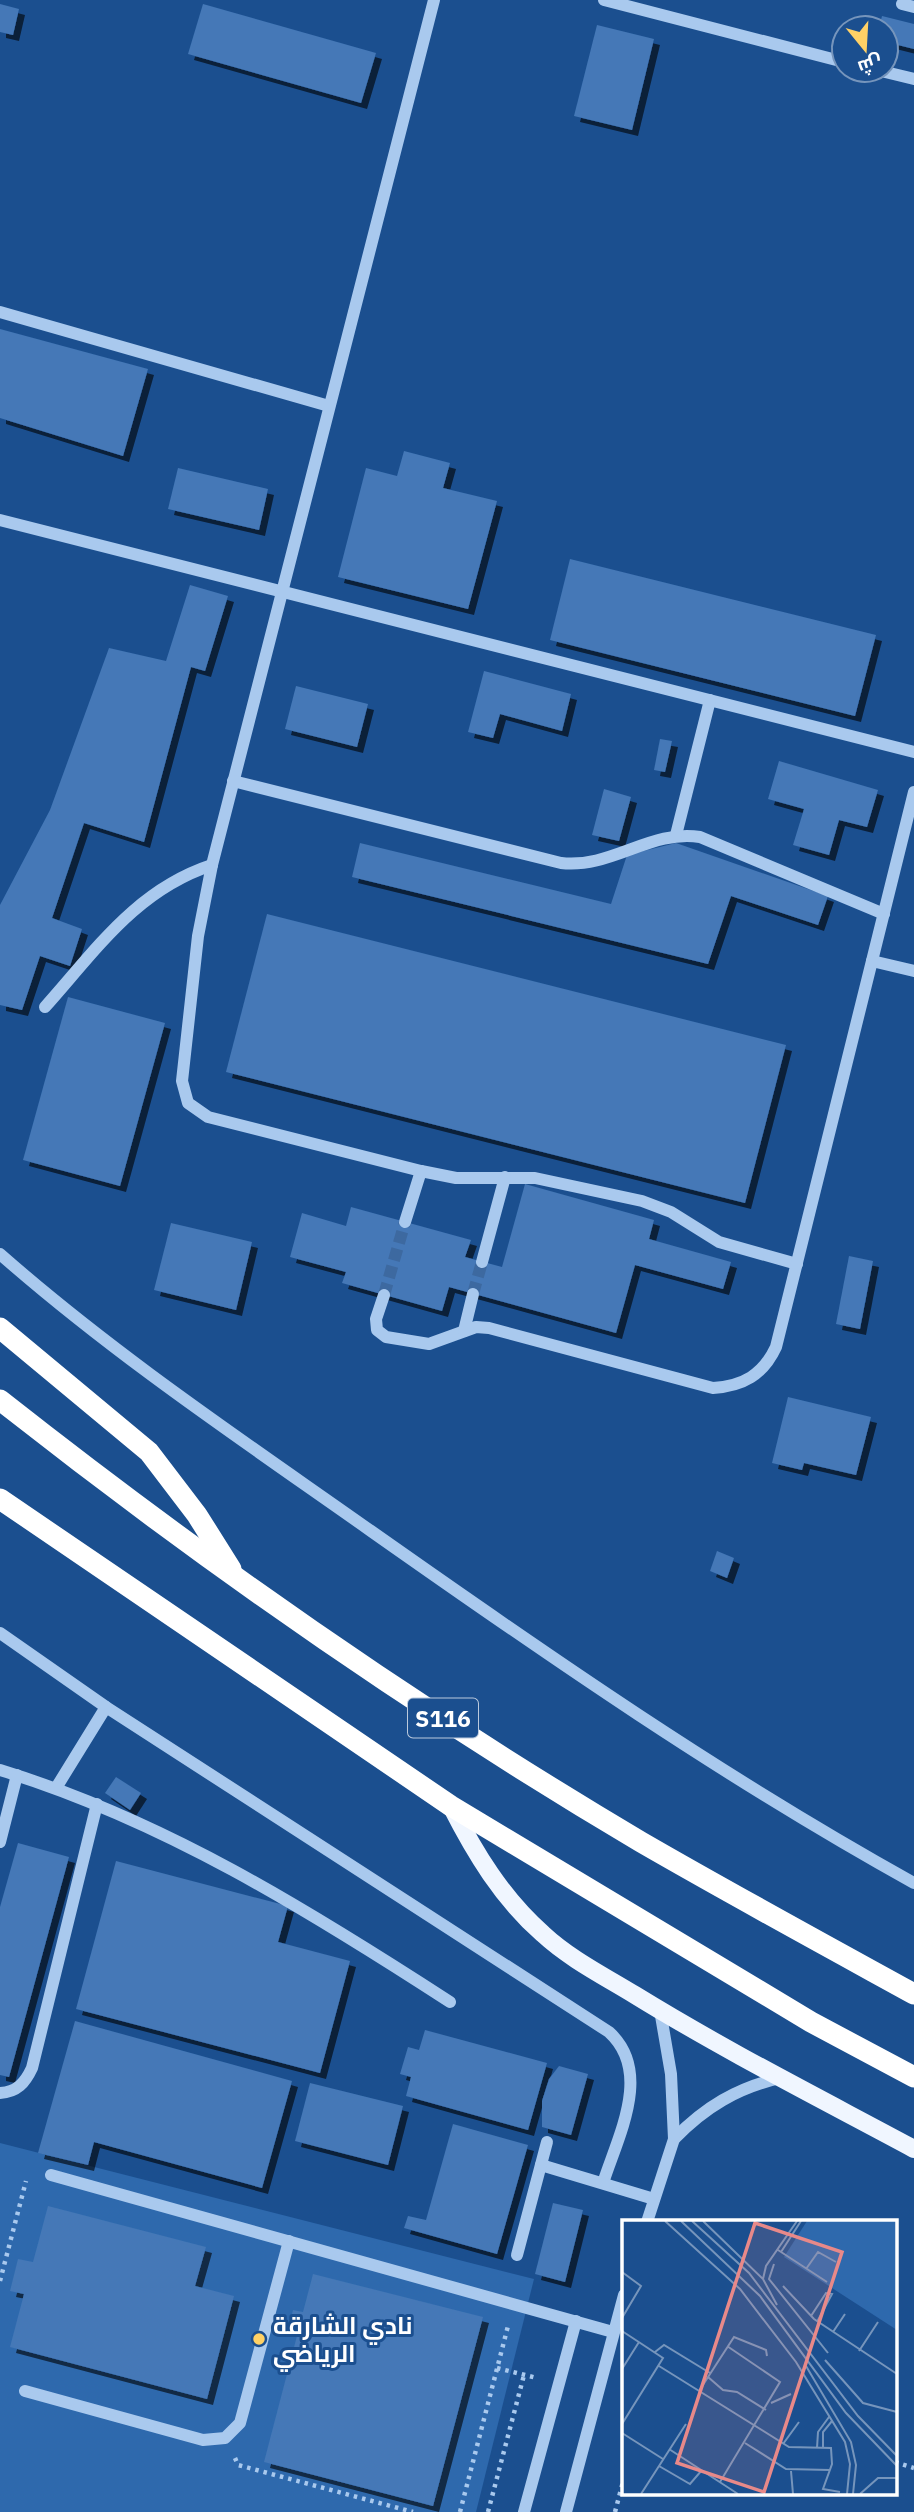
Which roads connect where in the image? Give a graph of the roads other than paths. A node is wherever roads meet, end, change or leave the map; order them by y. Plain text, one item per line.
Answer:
1 (434, 0) edge
2 (604, 0) edge
3 (653, 6) edge
4 (830, 58) edge
5 (0, 312) edge
6 (329, 406) junction
7 (0, 520) edge
8 (282, 591) junction
9 (710, 700) junction
10 (914, 752) edge
11 (233, 781) junction
12 (914, 792) edge
13 (676, 835) junction
14 (212, 865) junction
15 (884, 914) junction
16 (872, 961) junction
17 (914, 971) edge
18 (45, 1007) dead end
19 (421, 1171) junction
20 (505, 1177) junction
21 (405, 1222) tunnel mouth
22 (0, 1254) edge
23 (482, 1262) tunnel mouth
24 (797, 1264) junction
25 (473, 1294) tunnel mouth
26 (384, 1295) tunnel mouth
27 (0, 1328) edge
28 (464, 1331) junction
29 (0, 1400) edge
30 (0, 1499) edge
31 (238, 1579) junction
32 (0, 1633) edge
33 (106, 1707) junction
34 (0, 1770) edge
35 (17, 1775) junction
36 (56, 1788) junction
37 (97, 1804) junction
38 (451, 1805) junction
39 (0, 1842) edge
40 (914, 1883) edge
41 (914, 1994) edge
42 (450, 2002) dead end
43 (660, 2010) junction
44 (914, 2077) edge
45 (780, 2078) junction
46 (0, 2093) edge
47 (674, 2139) junction
48 (547, 2142) dead end
49 (914, 2149) edge
50 (541, 2165) junction
51 (51, 2175) road end
52 (603, 2183) junction
53 (654, 2199) junction
54 (646, 2220) edge
55 (289, 2241) junction
56 (517, 2255) dead end
57 (622, 2302) edge
58 (576, 2321) junction
59 (613, 2332) junction
60 (26, 2391) dead end
61 (524, 2512) edge
62 (566, 2512) edge

1 - 6 street
2 - 3 street
3 - 4 street
5 - 6 street
6 - 8 street
7 - 8 street
8 - 9 street
8 - 11 street
9 - 10 street
9 - 13 street
11 - 13 street
11 - 14 street
12 - 15 street
13 - 15 street
14 - 18 street
14 - 19 street
15 - 16 street
16 - 17 street
16 - 24 street
19 - 20 street
19 - 21 street
20 - 23 street
20 - 24 street
22 - 40 street
24 - 28 street
25 - 28 street
26 - 28 street
27 - 31 highway
29 - 31 highway, S116
30 - 38 highway, S116
31 - 41 highway, S116
32 - 33 street
33 - 36 street
33 - 52 street
34 - 35 street
35 - 36 street
35 - 39 street
36 - 37 street
37 - 42 street
37 - 46 street
38 - 43 main road
38 - 44 highway, S116
43 - 45 main road
43 - 47 street
45 - 47 street
45 - 49 main road
47 - 53 street
48 - 50 street
50 - 52 street
50 - 56 street
51 - 55 street
52 - 53 street
53 - 54 street
55 - 58 street
55 - 60 street
57 - 59 street
58 - 59 street
58 - 61 street
59 - 62 street

